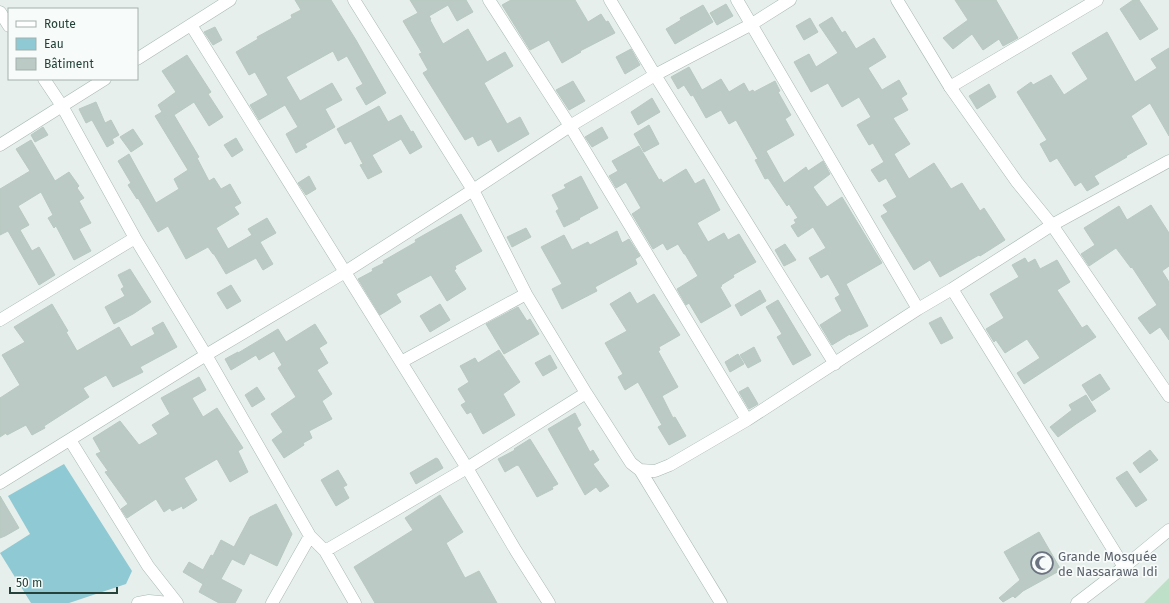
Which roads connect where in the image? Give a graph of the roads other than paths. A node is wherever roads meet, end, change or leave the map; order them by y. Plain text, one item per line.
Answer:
1 (230, 0) edge
2 (354, 0) edge
3 (489, 0) edge
4 (610, 0) edge
5 (737, 0) edge
6 (790, 0) edge
7 (897, 0) edge
8 (1098, 0) edge
9 (0, 12) edge
10 (8, 24) edge
11 (752, 24) junction
12 (191, 25) junction
13 (138, 58) edge
14 (656, 75) junction
15 (45, 80) edge
16 (103, 80) edge
17 (950, 87) junction
18 (62, 106) junction
19 (570, 126) junction
20 (0, 145) edge
21 (1169, 162) edge
22 (473, 190) junction
23 (1052, 225) junction
24 (136, 238) junction
25 (345, 272) junction
26 (952, 289) junction
27 (526, 294) junction
28 (918, 309) junction
29 (0, 320) edge
30 (206, 355) junction
31 (401, 362) junction
32 (834, 364) junction
33 (586, 393) junction
34 (1169, 396) edge
35 (747, 420) junction
36 (70, 440) junction
37 (467, 468) junction
38 (640, 470) junction
39 (0, 483) edge
40 (1169, 530) edge
41 (310, 536) junction
42 (325, 551) junction
43 (1124, 567) junction
44 (138, 603) edge
45 (170, 603) edge
46 (177, 603) edge
47 (272, 603) edge
48 (355, 603) edge
49 (549, 603) edge
50 (721, 603) edge
51 (1077, 603) edge

1 - 12 street
2 - 22 street
3 - 19 street
4 - 14 street
5 - 11 street
6 - 11 street
7 - 17 street
8 - 17 street
9 - 10 street
11 - 14 street
11 - 28 street
12 - 13 street
12 - 25 street
14 - 19 street
14 - 32 street
15 - 18 street
16 - 18 street
17 - 23 street
18 - 20 street
18 - 24 street
19 - 22 street
19 - 35 street
21 - 23 street
22 - 25 street
22 - 27 street
23 - 26 street
23 - 34 street
24 - 29 street
24 - 30 street
25 - 30 street
25 - 31 street
26 - 28 street
26 - 43 street
27 - 31 street
27 - 33 street
28 - 32 street
30 - 36 street
30 - 41 street
31 - 37 street
32 - 35 street
33 - 37 street
33 - 38 street
35 - 38 street
36 - 39 street
36 - 46 street
37 - 42 street
37 - 49 street
38 - 50 street
40 - 43 street
41 - 42 street
41 - 47 street
42 - 48 street
43 - 51 street
44 - 45 street

